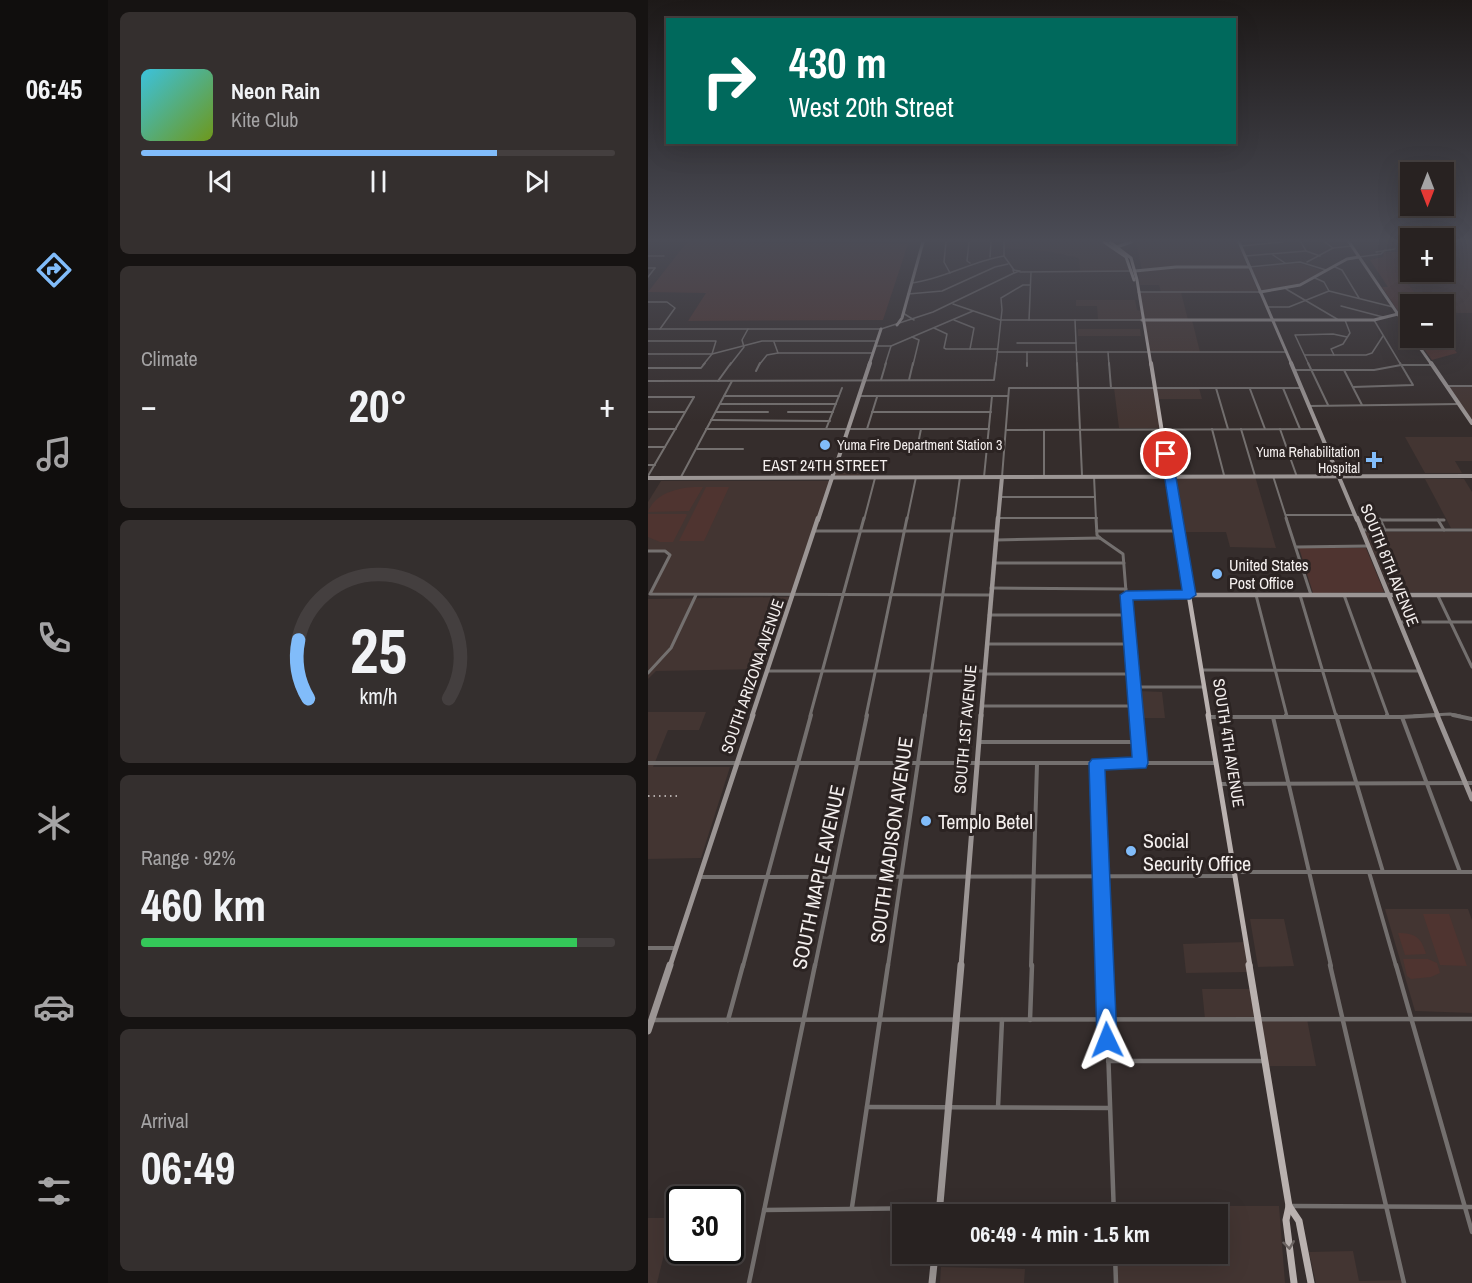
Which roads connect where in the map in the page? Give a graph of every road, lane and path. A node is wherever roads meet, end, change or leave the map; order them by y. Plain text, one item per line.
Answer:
1 (648, 302) edge
2 (906, 302) edge
3 (957, 302) edge
4 (1002, 302) edge
5 (1030, 302) edge
6 (1139, 302) edge
7 (1264, 302) edge
8 (1299, 302) edge
9 (1310, 302) edge
10 (1374, 302) edge
11 (1390, 302) edge
12 (953, 304) junction
13 (1341, 306) dead end
14 (1393, 307) junction
15 (1267, 308) junction
16 (973, 311) junction
17 (903, 313) junction
18 (1398, 314) junction
19 (1400, 317) edge
20 (1387, 318) junction
21 (914, 320) junction
22 (954, 320) junction
23 (1000, 320) junction
24 (1029, 320) junction
25 (1075, 320) junction
26 (1142, 320) junction
27 (1338, 320) junction
28 (1345, 320) junction
29 (1374, 320) junction
30 (1272, 321) junction
31 (897, 325) junction
32 (934, 328) junction
33 (648, 329) edge
34 (660, 329) junction
35 (748, 329) junction
36 (881, 329) junction
37 (1383, 336) junction
38 (912, 337) junction
39 (1347, 338) junction
40 (648, 341) edge
41 (773, 341) junction
42 (875, 343) junction
43 (1017, 343) dead end
44 (1076, 343) junction
45 (891, 346) junction
46 (744, 347) junction
47 (1420, 348) edge
48 (970, 349) junction
49 (997, 351) junction
50 (1028, 352) junction
51 (1076, 352) junction
52 (1108, 352) junction
53 (1148, 352) junction
54 (1286, 352) junction
55 (778, 353) junction
56 (872, 353) junction
57 (648, 354) edge
58 (712, 354) junction
59 (1305, 355) junction
60 (1335, 355) junction
61 (1401, 365) junction
62 (1432, 365) junction
63 (1027, 366) dead end
64 (648, 368) edge
65 (1294, 370) junction
66 (1311, 370) junction
67 (1344, 370) junction
68 (756, 371) dead end
69 (909, 380) junction
70 (648, 381) edge
71 (718, 381) junction
72 (733, 381) junction
73 (864, 381) junction
74 (881, 381) junction
75 (1447, 386) junction
76 (1472, 386) edge
77 (1353, 387) junction
78 (842, 388) dead end
79 (1078, 388) junction
80 (1111, 388) junction
81 (1154, 388) junction
82 (1216, 388) junction
83 (1250, 388) junction
84 (1283, 388) junction
85 (1301, 388) junction
86 (724, 396) junction
87 (839, 396) junction
88 (859, 396) junction
89 (877, 396) junction
90 (992, 396) junction
91 (1008, 396) junction
92 (648, 397) edge
93 (720, 404) junction
94 (836, 404) junction
95 (1459, 404) junction
96 (1328, 405) junction
97 (1362, 405) junction
98 (1309, 406) junction
99 (648, 412) edge
100 (685, 412) junction
101 (716, 412) junction
102 (768, 412) dead end
103 (788, 412) dead end
104 (833, 412) junction
105 (872, 412) junction
106 (991, 412) junction
107 (711, 420) junction
108 (830, 421) junction
109 (1472, 423) edge
110 (648, 429) edge
111 (676, 429) junction
112 (706, 429) junction
113 (826, 429) junction
114 (848, 429) junction
115 (867, 429) junction
116 (921, 429) junction
117 (989, 429) junction
118 (1044, 429) junction
119 (1080, 429) junction
120 (1162, 429) junction
121 (1212, 429) junction
122 (1228, 429) junction
123 (1240, 429) junction
124 (1265, 429) junction
125 (1280, 429) junction
126 (1300, 429) junction
127 (1319, 429) junction
128 (1006, 430) junction
129 (648, 447) edge
130 (665, 447) junction
131 (986, 448) junction
132 (697, 449) junction
133 (743, 449) dead end
134 (648, 465) edge
135 (655, 465) junction
136 (1082, 475) junction
137 (1094, 475) junction
138 (1170, 475) junction
139 (1044, 476) junction
140 (1224, 476) junction
141 (1255, 476) junction
142 (1273, 476) junction
143 (1472, 476) edge
144 (648, 477) edge
145 (681, 477) junction
146 (832, 477) junction
147 (875, 477) junction
148 (916, 477) junction
149 (960, 477) junction
150 (984, 477) junction
151 (1002, 477) junction
152 (1297, 477) junction
153 (1340, 477) junction
154 (999, 497) junction
155 (1095, 497) junction
156 (1355, 514) junction
157 (1286, 515) junction
158 (998, 518) junction
159 (1096, 518) junction
160 (1380, 519) junction
161 (1364, 520) dead end
162 (1438, 520) junction
163 (1444, 520) dead end
164 (1362, 530) junction
165 (1385, 530) junction
166 (1444, 530) junction
167 (1472, 530) edge
168 (814, 531) junction
169 (860, 531) junction
170 (905, 531) junction
171 (952, 531) junction
172 (996, 531) junction
173 (1097, 531) junction
174 (1179, 531) junction
175 (1100, 538) junction
176 (996, 540) junction
177 (1368, 546) junction
178 (1296, 547) junction
179 (648, 550) edge
180 (994, 563) junction
181 (1124, 563) junction
182 (1126, 589) junction
183 (991, 592) junction
184 (696, 594) junction
185 (1311, 594) junction
186 (1388, 594) junction
187 (794, 595) junction
188 (843, 595) junction
189 (892, 595) junction
190 (943, 595) junction
191 (1126, 595) junction
192 (1190, 595) junction
193 (1256, 595) junction
194 (1300, 595) junction
195 (1344, 595) junction
196 (1437, 595) junction
197 (1472, 595) edge
198 (989, 615) junction
199 (1128, 615) junction
200 (1399, 622) junction
201 (1450, 622) junction
202 (1472, 622) edge
203 (987, 644) junction
204 (1130, 644) junction
205 (1472, 667) edge
206 (1202, 670) junction
207 (1372, 670) junction
208 (767, 671) junction
209 (932, 671) junction
210 (1275, 671) junction
211 (1323, 671) junction
212 (1419, 671) junction
213 (822, 672) junction
214 (876, 672) junction
215 (648, 673) edge
216 (984, 673) junction
217 (1133, 674) junction
218 (1134, 687) junction
219 (1205, 687) junction
220 (981, 706) junction
221 (1136, 706) junction
222 (1438, 716) junction
223 (1209, 717) junction
224 (1273, 717) junction
225 (1287, 717) junction
226 (1336, 717) junction
227 (1388, 717) junction
228 (1402, 717) junction
229 (1472, 719) edge
230 (978, 742) junction
231 (1138, 742) junction
232 (737, 762) junction
233 (648, 763) edge
234 (798, 763) junction
235 (857, 763) junction
236 (917, 763) junction
237 (977, 763) junction
238 (1097, 763) junction
239 (1140, 763) junction
240 (1217, 763) junction
241 (1037, 764) junction
242 (1469, 783) edge
243 (1221, 784) junction
244 (1288, 784) junction
245 (1356, 784) junction
246 (1427, 784) junction
247 (1472, 798) edge
248 (1308, 872) junction
249 (1369, 872) junction
250 (1383, 872) junction
251 (1460, 872) junction
252 (1472, 872) edge
253 (1236, 874) junction
254 (1034, 876) junction
255 (1101, 876) junction
256 (700, 877) junction
257 (766, 877) junction
258 (833, 877) junction
259 (900, 877) junction
260 (968, 877) junction
261 (648, 948) edge
262 (675, 948) junction
263 (1258, 1019) junction
264 (1342, 1019) junction
265 (1410, 1019) junction
266 (1472, 1019) edge
267 (650, 1020) edge
268 (728, 1020) junction
269 (803, 1020) junction
270 (880, 1020) junction
271 (957, 1020) junction
272 (1002, 1020) junction
273 (1030, 1020) junction
274 (1106, 1020) junction
275 (648, 1031) edge
276 (1108, 1061) junction
277 (1265, 1061) junction
278 (867, 1107) junction
279 (950, 1107) junction
280 (998, 1107) junction
281 (1109, 1108) junction
282 (940, 1204) edge
283 (1113, 1204) edge
284 (1289, 1206) junction
285 (1386, 1206) junction
286 (1465, 1207) junction
287 (1472, 1207) edge
288 (852, 1208) junction
289 (764, 1210) junction
290 (892, 1210) edge
291 (1472, 1232) edge
292 (934, 1264) edge
293 (1115, 1264) edge
294 (748, 1283) edge
295 (932, 1283) edge
296 (1116, 1283) edge
297 (1294, 1283) edge
298 (1311, 1283) edge
299 (1404, 1283) edge

1 - 34 street
2 - 17 street
3 - 12 street
4 - 23 street
5 - 24 street
6 - 26 main road, SOUTH 4TH AVENUE
7 - 15 street, SOUTH 8TH AVENUE
8 - 15 street
9 - 27 street
10 - 14 street
11 - 14 street
12 - 16 street
12 - 21 street
13 - 20 street
14 - 18 street
15 - 30 street, SOUTH 8TH AVENUE
16 - 22 street
16 - 23 street
17 - 21 street
17 - 31 street
18 - 19 street
18 - 20 street
20 - 29 street
21 - 31 street
22 - 32 street
22 - 48 street
23 - 24 street
23 - 49 street
24 - 25 street
25 - 26 street
25 - 44 street
26 - 30 street
26 - 53 main road, SOUTH 4TH AVENUE
27 - 28 street
27 - 30 street
28 - 29 street
28 - 39 street
29 - 37 street
30 - 54 street, SOUTH 8TH AVENUE
31 - 36 street
32 - 38 street
32 - 48 street
33 - 34 street
34 - 35 street
35 - 36 street
35 - 46 street
36 - 42 street, SOUTH ARIZONA AVENUE
37 - 60 street
37 - 61 street
38 - 45 street
38 - 69 street
39 - 59 street
39 - 60 street
40 - 58 street
41 - 42 street
41 - 46 street
41 - 55 street
42 - 45 street
42 - 56 street, SOUTH ARIZONA AVENUE
43 - 44 street
44 - 51 street
45 - 74 street
46 - 58 street
46 - 71 street
47 - 62 street
48 - 49 street
49 - 50 street
49 - 69 street
50 - 51 street
50 - 63 street
51 - 52 street
51 - 79 street
52 - 53 street
52 - 80 street
53 - 54 street
53 - 81 main road, SOUTH 4TH AVENUE
54 - 65 street, SOUTH 8TH AVENUE
55 - 56 street
55 - 68 street
56 - 73 street, SOUTH ARIZONA AVENUE
57 - 58 street
58 - 64 street
59 - 60 street
59 - 66 street
61 - 62 street
61 - 67 street
61 - 77 street
62 - 75 street
65 - 66 street
65 - 85 street, SOUTH 8TH AVENUE
66 - 67 street
66 - 96 street
67 - 77 street
69 - 74 street
70 - 71 street
71 - 72 street
72 - 73 street
72 - 86 street
73 - 74 street
73 - 88 street, SOUTH ARIZONA AVENUE
75 - 76 street
75 - 95 street
77 - 97 street
78 - 87 street
79 - 80 street
79 - 91 street, SOUTH 1ST AVENUE
79 - 119 street
80 - 81 street
81 - 82 street
81 - 120 main road, SOUTH 4TH AVENUE
82 - 83 street
82 - 122 street
83 - 84 street
83 - 124 street
84 - 85 street
84 - 126 street
85 - 98 street, SOUTH 8TH AVENUE
86 - 87 street
86 - 93 street
87 - 94 street
88 - 89 street
88 - 114 street, SOUTH ARIZONA AVENUE
89 - 90 street
89 - 105 street
90 - 91 street
90 - 106 street
91 - 128 street, SOUTH 1ST AVENUE
92 - 100 street
93 - 94 street
93 - 101 street
94 - 104 street
95 - 97 street
95 - 109 street
96 - 97 street
96 - 98 street
98 - 127 street, SOUTH 8TH AVENUE
99 - 100 street
100 - 111 street
101 - 102 street
101 - 107 street
103 - 104 street
104 - 108 street
105 - 106 street
105 - 115 street
106 - 117 street
107 - 108 street
107 - 112 street
108 - 113 street
110 - 111 street
111 - 130 street
112 - 113 street
112 - 132 street
113 - 114 street
114 - 115 street
114 - 146 street, SOUTH ARIZONA AVENUE
115 - 116 street
116 - 117 street
116 - 131 street
117 - 131 street
118 - 119 street
118 - 128 street
118 - 139 street
119 - 120 street
119 - 136 street
120 - 121 street
120 - 138 main road, SOUTH 4TH AVENUE
121 - 122 street
121 - 140 street
122 - 123 street
123 - 124 street
123 - 141 street
124 - 125 street
125 - 126 street
125 - 152 street
126 - 127 street
127 - 153 street, SOUTH 8TH AVENUE
128 - 151 street, SOUTH 1ST AVENUE
129 - 130 street
130 - 135 street
131 - 150 street
132 - 133 street
132 - 145 street
134 - 135 street
135 - 144 street
136 - 137 street, EAST 24TH STREET
136 - 139 street, EAST 24TH STREET
137 - 138 street, EAST 24TH STREET
137 - 155 street
138 - 140 street, EAST 24TH STREET
138 - 174 main road, SOUTH 4TH AVENUE
139 - 151 street, EAST 24TH STREET
140 - 141 street, EAST 24TH STREET
141 - 142 street, EAST 24TH STREET
142 - 152 street, EAST 24TH STREET
142 - 157 street
143 - 153 street, EAST 24TH STREET
144 - 145 street, EAST 24TH STREET
145 - 146 street, EAST 24TH STREET
146 - 147 street, EAST 24TH STREET
146 - 168 street, SOUTH ARIZONA AVENUE
147 - 148 street, EAST 24TH STREET
147 - 169 street
148 - 149 street, EAST 24TH STREET
148 - 170 street, SOUTH MAPLE AVENUE
149 - 150 street, EAST 24TH STREET
149 - 171 street, SOUTH MADISON AVENUE
150 - 151 street, EAST 24TH STREET
151 - 154 street, SOUTH 1ST AVENUE
152 - 153 street, EAST 24TH STREET
153 - 156 street, SOUTH 8TH AVENUE
154 - 155 street
154 - 158 street, SOUTH 1ST AVENUE
155 - 159 street
156 - 157 street
156 - 164 street, SOUTH 8TH AVENUE
157 - 178 street
158 - 159 street
158 - 172 street, SOUTH 1ST AVENUE
159 - 173 street
160 - 161 street
160 - 162 street
160 - 165 street
162 - 163 street
162 - 166 street
164 - 165 street
164 - 177 street, SOUTH 8TH AVENUE
165 - 166 street
166 - 167 street
168 - 169 street
168 - 187 street, SOUTH ARIZONA AVENUE
169 - 170 street
169 - 188 street
170 - 171 street
170 - 189 street, SOUTH MAPLE AVENUE
171 - 172 street
171 - 190 street, SOUTH MADISON AVENUE
172 - 176 street, SOUTH 1ST AVENUE
173 - 174 street
173 - 175 street
174 - 192 main road, SOUTH 4TH AVENUE
175 - 176 street
175 - 181 street
176 - 180 street, SOUTH 1ST AVENUE
177 - 178 street
177 - 186 street, SOUTH 8TH AVENUE
178 - 185 street
179 - 184 street
180 - 181 street
180 - 183 street, SOUTH 1ST AVENUE
181 - 182 street
182 - 183 street
182 - 191 street
183 - 190 street
183 - 198 street, SOUTH 1ST AVENUE
184 - 187 street
184 - 215 street
185 - 194 street
185 - 195 street
186 - 195 street
186 - 196 street
186 - 200 street, SOUTH 8TH AVENUE
187 - 188 street
187 - 208 street, SOUTH ARIZONA AVENUE
188 - 189 street
188 - 213 street
189 - 190 street
189 - 214 street, SOUTH MAPLE AVENUE
190 - 209 street, SOUTH MADISON AVENUE
191 - 192 street
191 - 199 street
192 - 193 street
192 - 206 main road, SOUTH 4TH AVENUE
193 - 194 street
193 - 210 street
194 - 211 street
195 - 207 street
196 - 197 street
196 - 201 street
198 - 199 street
198 - 203 street, SOUTH 1ST AVENUE
199 - 204 street
200 - 201 street
200 - 212 street, SOUTH 8TH AVENUE
201 - 202 street
201 - 205 street
203 - 204 street
203 - 216 street, SOUTH 1ST AVENUE
204 - 217 street
206 - 210 street
206 - 219 main road, SOUTH 4TH AVENUE
207 - 211 street
207 - 212 street
207 - 227 street
208 - 213 street
208 - 232 street, SOUTH ARIZONA AVENUE
209 - 214 street
209 - 216 street
209 - 236 street, SOUTH MADISON AVENUE
210 - 211 street
210 - 225 street
211 - 226 street
212 - 222 street, SOUTH 8TH AVENUE
213 - 214 street
213 - 234 street
214 - 235 street, SOUTH MAPLE AVENUE
216 - 217 street
216 - 220 street, SOUTH 1ST AVENUE
217 - 218 street
218 - 219 street
218 - 221 street
219 - 223 main road, SOUTH 4TH AVENUE
220 - 221 street
220 - 230 street, SOUTH 1ST AVENUE
221 - 231 street
222 - 228 street
222 - 229 street
222 - 242 street, SOUTH 8TH AVENUE
223 - 224 street
223 - 240 main road, SOUTH 4TH AVENUE
224 - 225 street
224 - 244 street
225 - 226 street
226 - 227 street
226 - 245 street
227 - 228 street
228 - 246 street
230 - 231 street
230 - 237 street, SOUTH 1ST AVENUE
231 - 239 street
232 - 233 street
232 - 234 street
232 - 256 street, SOUTH ARIZONA AVENUE
234 - 235 street
234 - 257 street
235 - 236 street
235 - 258 street, SOUTH MAPLE AVENUE
236 - 237 street
236 - 259 street, SOUTH MADISON AVENUE
237 - 241 street
237 - 260 street, SOUTH 1ST AVENUE
238 - 239 street
238 - 241 street
238 - 255 street
239 - 240 street
240 - 243 main road, SOUTH 4TH AVENUE
241 - 254 street
242 - 246 street
242 - 247 street, SOUTH 8TH AVENUE
243 - 244 street
243 - 253 main road, SOUTH 4TH AVENUE
244 - 245 street
244 - 248 street
245 - 246 street
245 - 250 street
246 - 251 street
248 - 249 street
248 - 253 street
248 - 264 street
249 - 250 street
249 - 265 street
250 - 251 street
251 - 252 street
253 - 255 street
253 - 263 main road, SOUTH 4TH AVENUE
254 - 255 street
254 - 260 street
254 - 273 street
255 - 274 street
256 - 257 street
256 - 262 street, SOUTH ARIZONA AVENUE
257 - 258 street
257 - 268 street
258 - 259 street
258 - 269 street, SOUTH MAPLE AVENUE
259 - 260 street
259 - 270 street, SOUTH MADISON AVENUE
260 - 271 street, SOUTH 1ST AVENUE
261 - 262 street
262 - 267 street, SOUTH ARIZONA AVENUE
263 - 264 street
263 - 274 street
263 - 277 main road, SOUTH 4TH AVENUE
264 - 265 street
264 - 285 street
265 - 266 street
265 - 286 street
267 - 268 street
267 - 275 street, SOUTH ARIZONA AVENUE
268 - 269 street
269 - 270 street
269 - 289 street, SOUTH MAPLE AVENUE
270 - 271 street
270 - 278 street, SOUTH MADISON AVENUE
271 - 272 street
271 - 279 street, SOUTH 1ST AVENUE
272 - 273 street
272 - 280 street
273 - 274 street
274 - 276 street
276 - 277 street
276 - 281 street
277 - 284 main road, SOUTH 4TH AVENUE
278 - 279 street
278 - 288 street, SOUTH MADISON AVENUE
279 - 280 street
279 - 282 street, SOUTH 1ST AVENUE
280 - 281 street
281 - 283 street
284 - 285 street
284 -> 297 main road, SOUTH 4TH AVENUE
284 - 298 main road, SOUTH 4TH AVENUE
285 - 286 street
285 - 299 street
286 - 287 street
286 - 291 street
288 - 289 street
288 - 290 street
289 - 294 street, SOUTH MAPLE AVENUE
292 - 295 street
293 - 296 street

